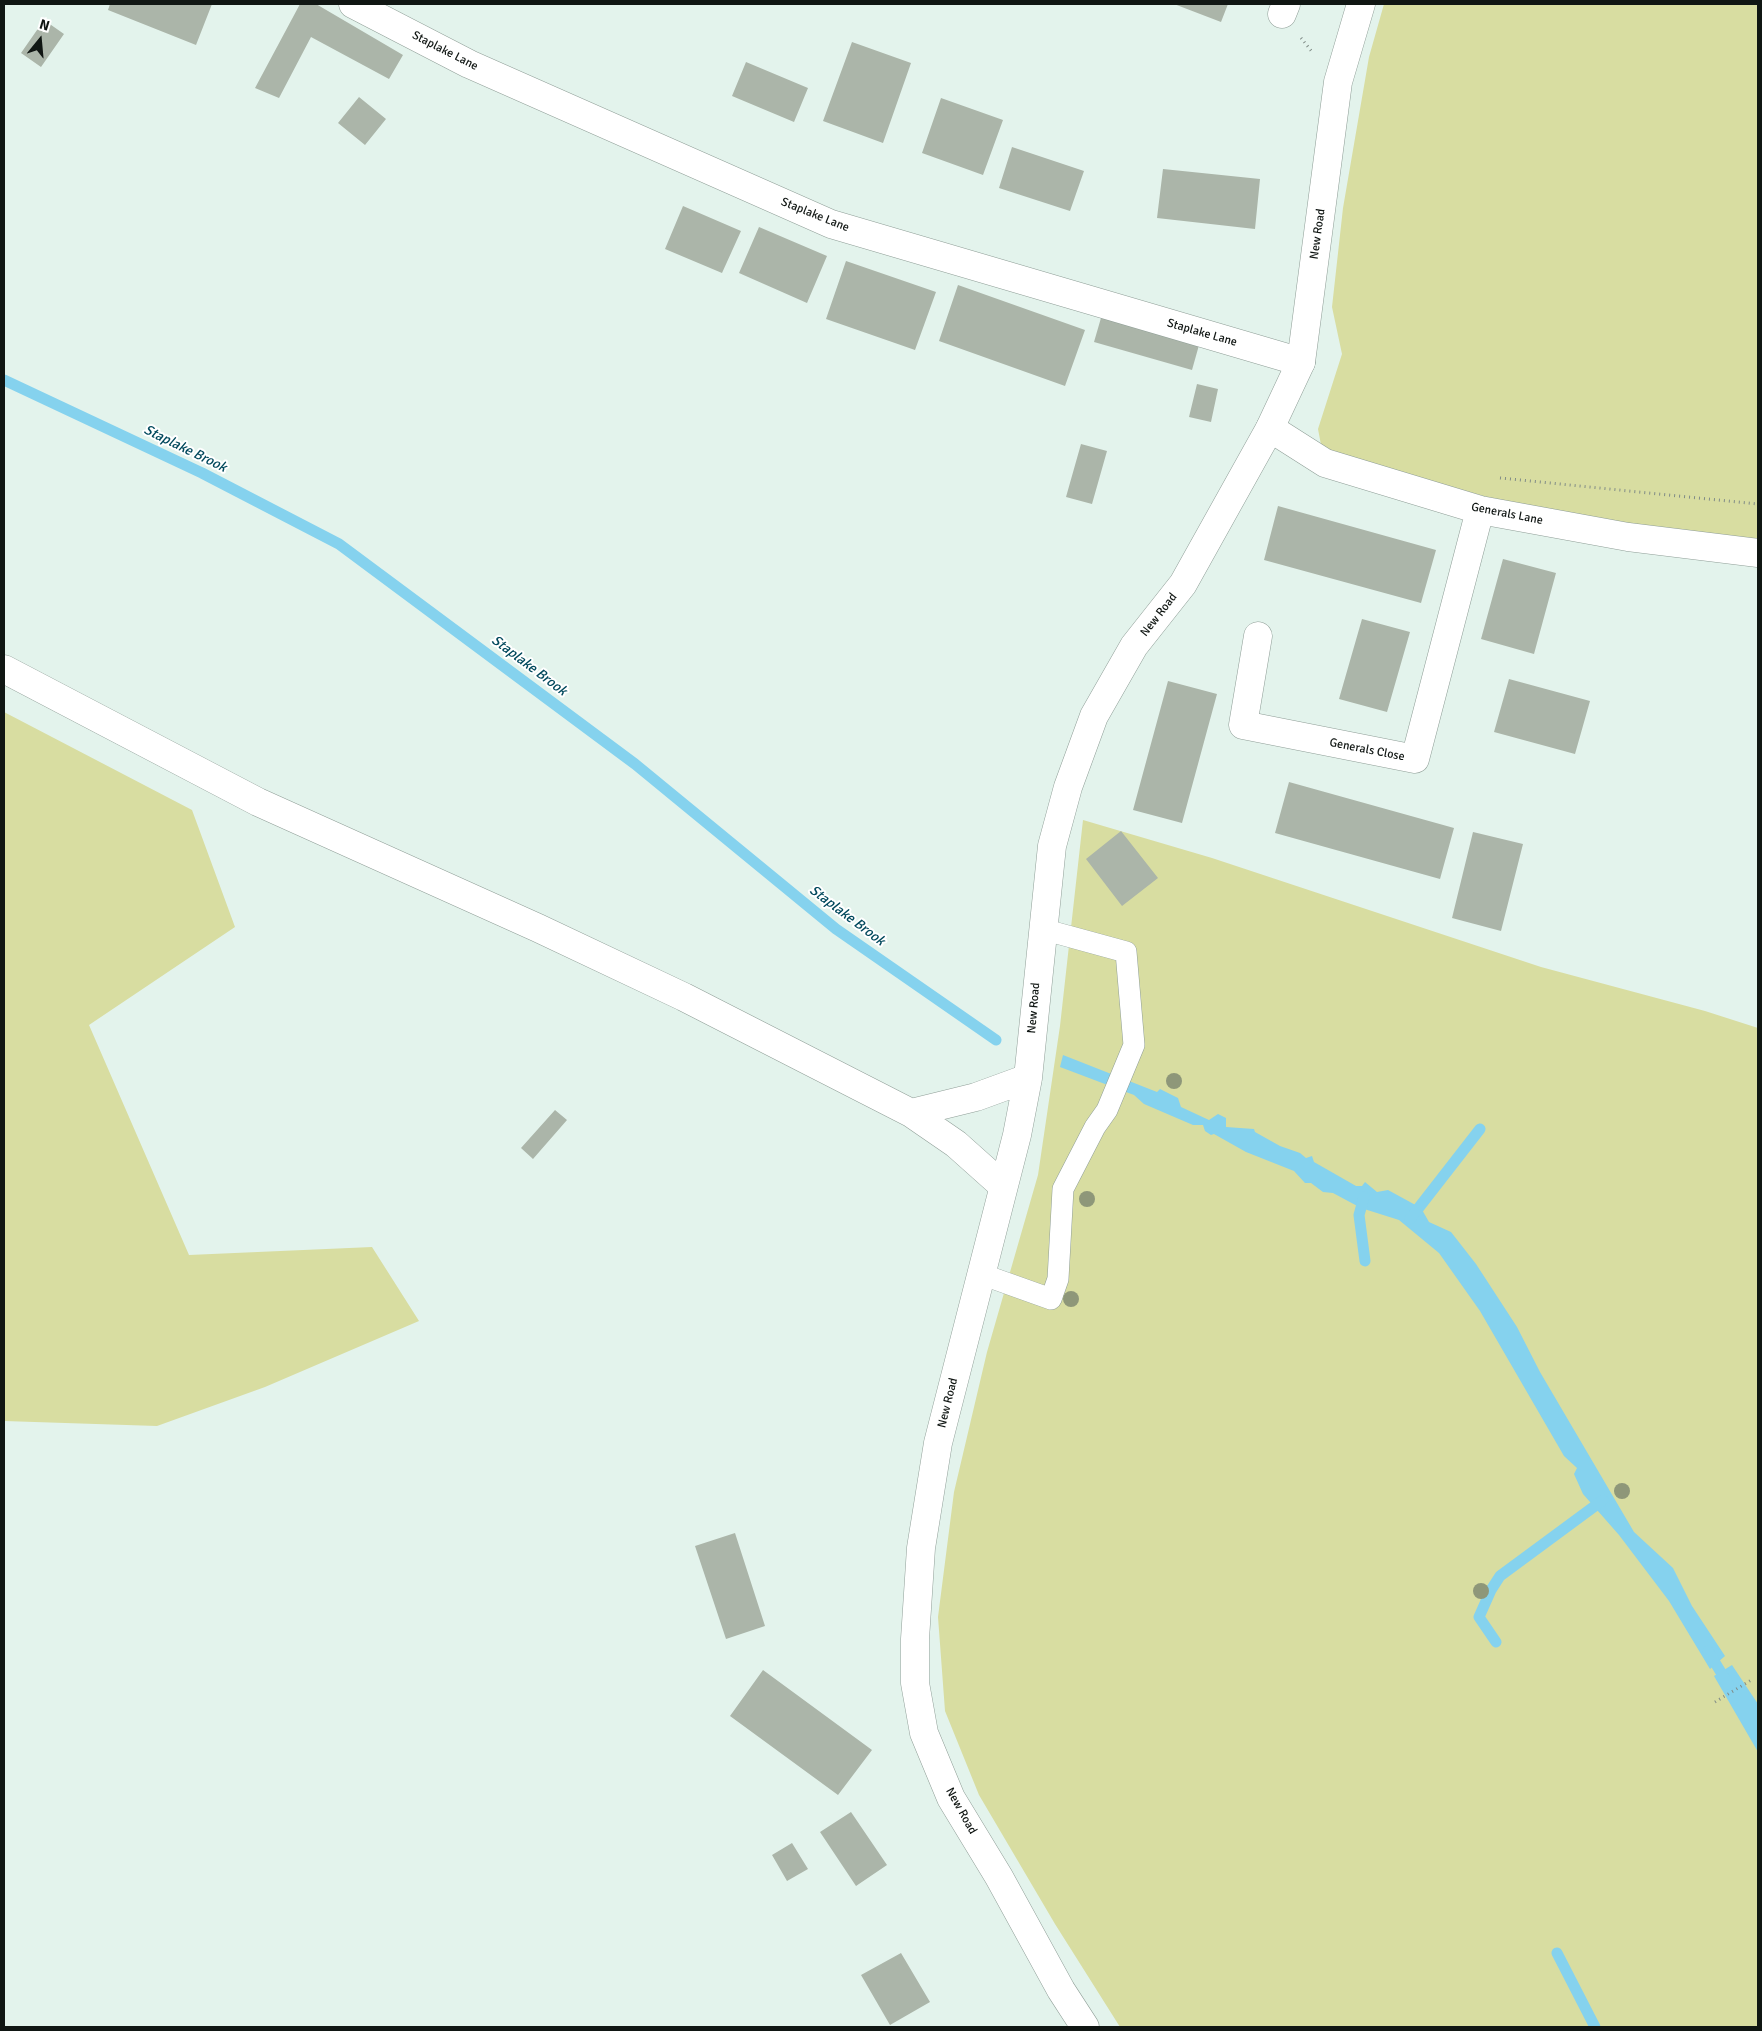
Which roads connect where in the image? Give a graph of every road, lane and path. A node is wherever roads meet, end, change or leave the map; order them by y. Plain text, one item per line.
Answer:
1 (353, 4) edge
2 (1361, 4) edge
3 (1301, 362) junction
4 (1270, 428) junction
5 (1758, 504) edge
6 (1480, 510) junction
7 (1758, 553) edge
8 (1258, 636) dead end
9 (4, 669) edge
10 (1042, 929) junction
11 (1028, 1078) junction
12 (911, 1113) junction
13 (1003, 1186) junction
14 (981, 1274) junction
15 (1753, 1679) dead end
16 (1715, 1702) dead end
17 (1085, 2027) edge

1 - 3 street, Staplake Lane
2 - 3 street, New Road
3 - 4 street, New Road
4 - 6 street, Generals Lane
4 - 10 street, New Road
5 - 6 path
6 - 7 street, Generals Lane
6 - 8 street, Generals Close
9 - 12 street
10 - 11 street, New Road
10 - 14 lane
11 - 12 street
11 - 13 street, New Road
12 - 13 street
13 - 14 street, New Road
14 - 17 street, New Road
15 - 16 path

